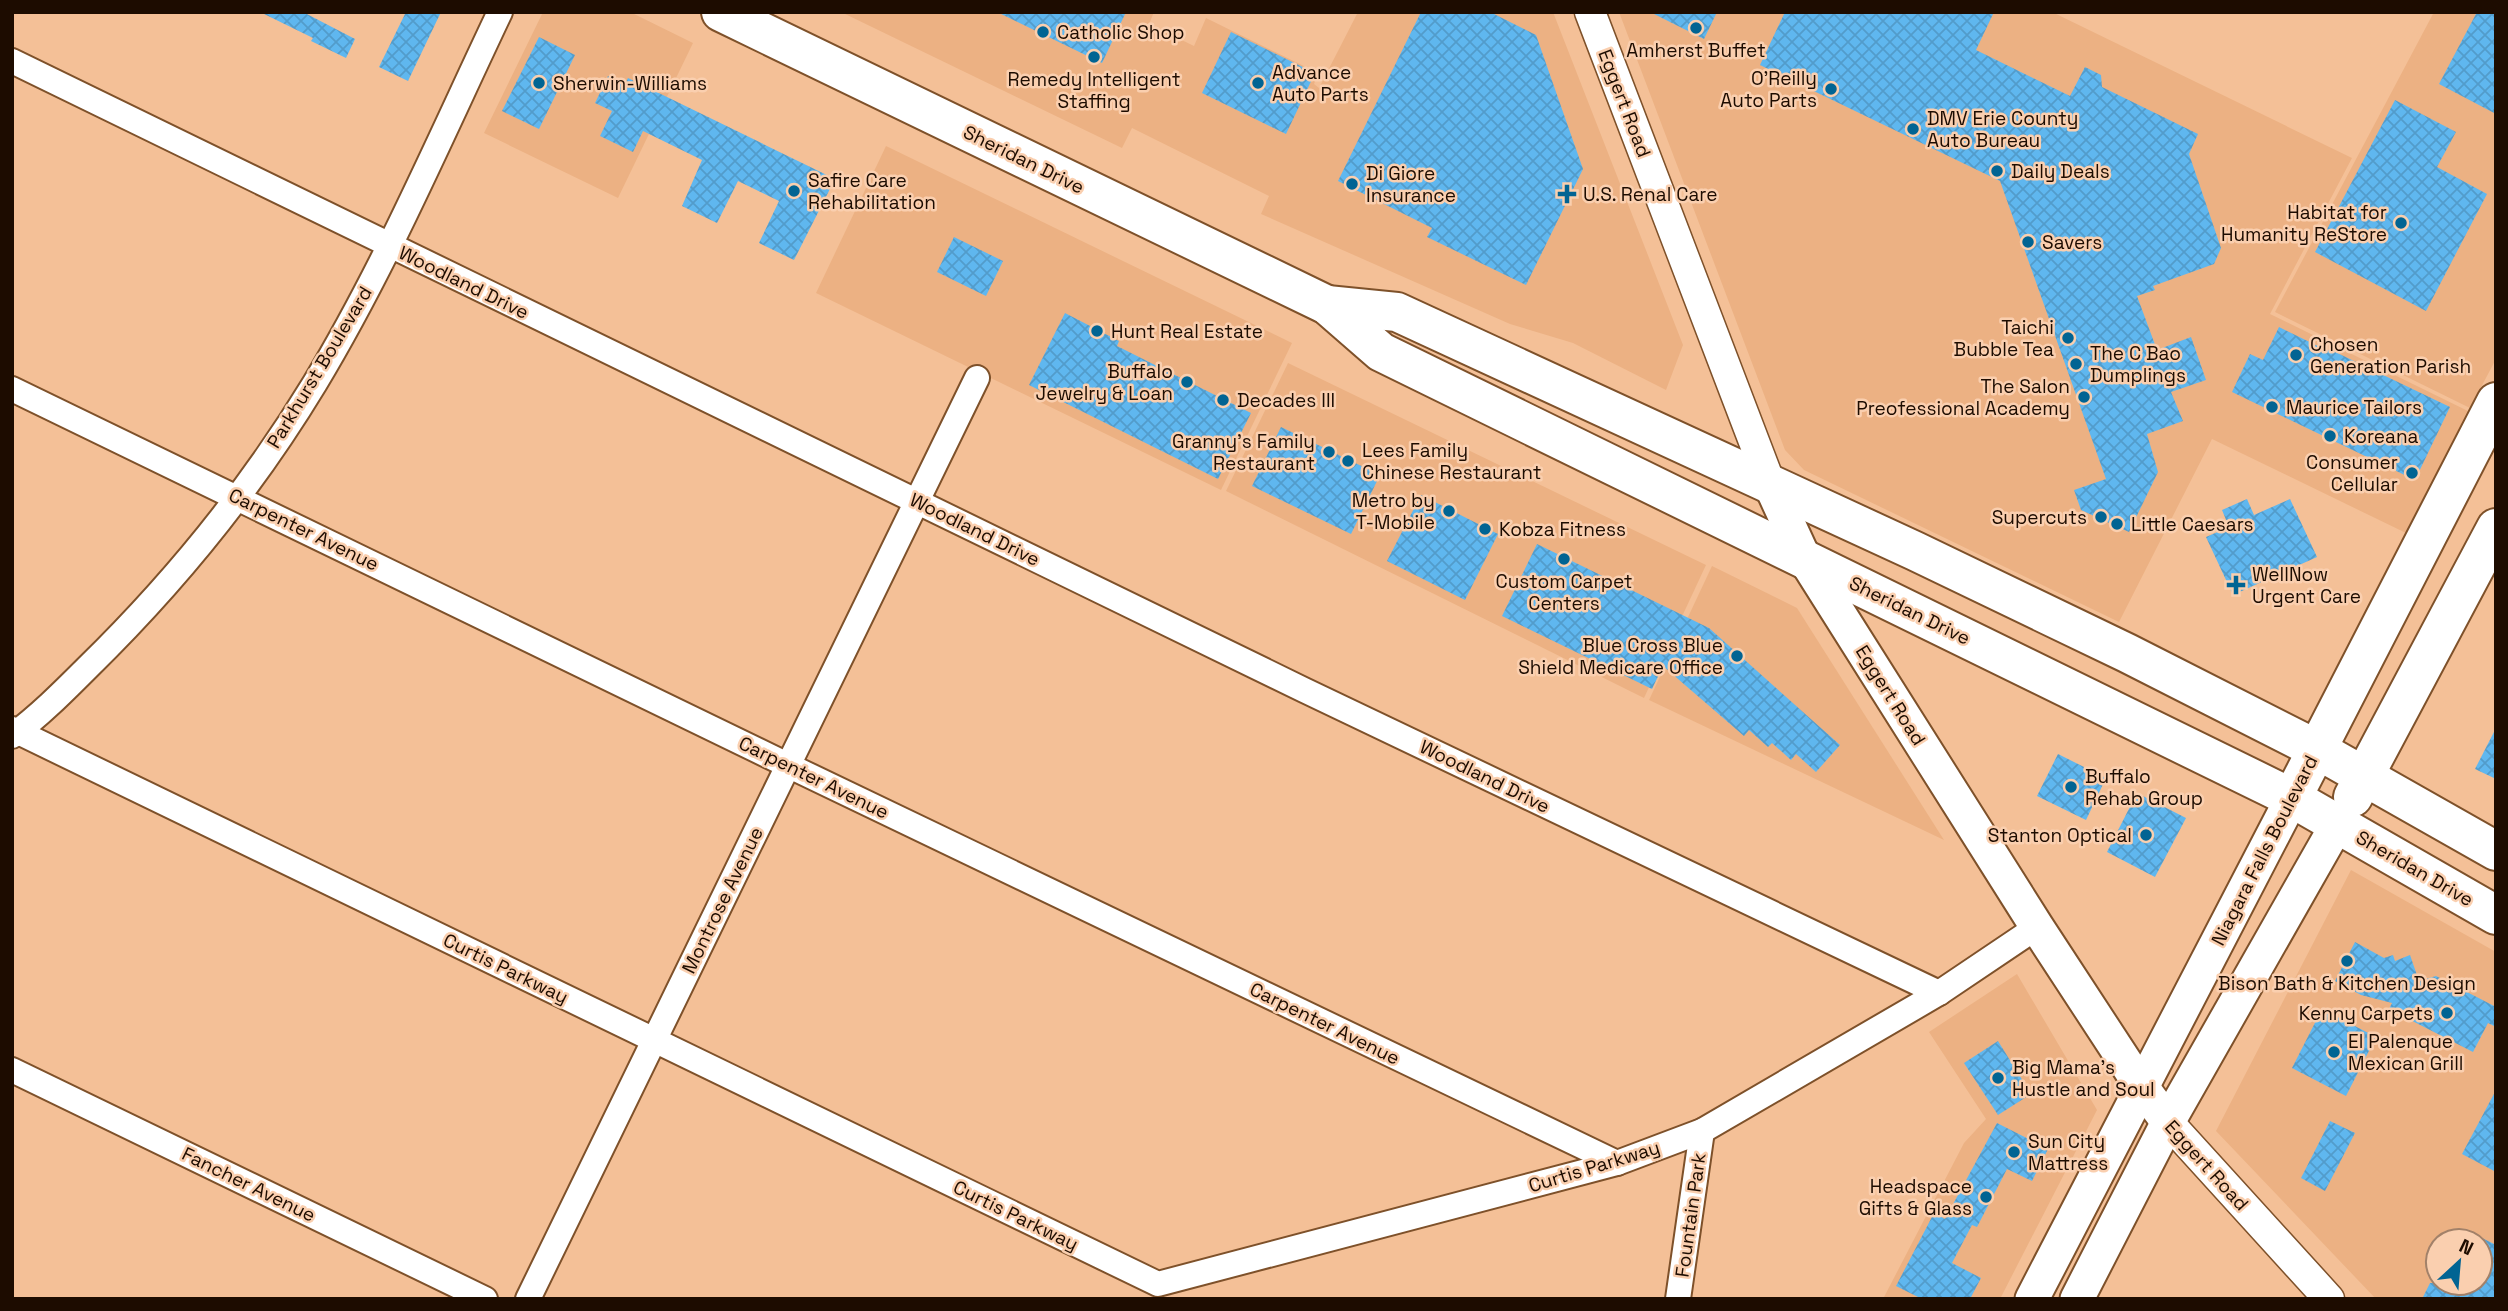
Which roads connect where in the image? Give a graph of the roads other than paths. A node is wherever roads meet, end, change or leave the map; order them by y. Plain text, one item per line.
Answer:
1 (500, 12) edge
2 (721, 12) edge
3 (1590, 12) edge
4 (12, 61) edge
5 (388, 245) junction
6 (1327, 305) junction
7 (977, 378) dead end
8 (12, 389) edge
9 (2496, 402) edge
10 (1771, 485) junction
11 (237, 497) junction
12 (917, 501) junction
13 (2496, 528) edge
14 (1804, 558) junction
15 (14, 732) edge
16 (2316, 749) junction
17 (788, 765) junction
18 (2365, 776) junction
19 (2292, 798) junction
20 (2338, 823) junction
21 (2496, 850) edge
22 (2496, 915) edge
23 (2037, 927) junction
24 (1939, 993) junction
25 (654, 1040) junction
26 (12, 1070) edge
27 (2141, 1086) junction
28 (2168, 1122) junction
29 (1702, 1131) junction
30 (1617, 1163) junction
31 (1160, 1291) edge
32 (485, 1299) edge
33 (528, 1299) edge
34 (1678, 1299) edge
35 (2032, 1299) edge
36 (2077, 1299) edge
37 (2329, 1299) edge

1 - 5 street, Parkhurst Boulevard
2 - 6 main road, Sheridan Drive
3 - 10 street, Eggert Road
4 - 5 street, Woodland Drive
5 - 11 street, Parkhurst Boulevard
5 - 12 street, Woodland Drive
6 - 10 main road, Sheridan Drive
6 - 14 main road, Sheridan Drive
7 - 12 street, Montrose Avenue
8 - 11 street, Carpenter Avenue
9 - 16 main road, Niagara Falls Boulevard
10 - 14 main road, Eggert Road
10 - 16 main road, Sheridan Drive
11 - 15 street, Parkhurst Boulevard
11 - 17 street, Carpenter Avenue
12 - 17 street, Montrose Avenue
12 - 24 street, Woodland Drive
13 - 18 main road
14 - 19 main road, Sheridan Drive
14 - 23 main road, Eggert Road
15 - 25 street, Curtis Parkway
16 - 18 main road, Sheridan Drive
16 - 19 main road, Niagara Falls Boulevard
17 - 25 street, Montrose Avenue
17 - 30 street, Carpenter Avenue
18 - 20 main road
18 - 21 main road, Sheridan Drive
19 - 20 main road, Sheridan Drive
19 - 27 main road, Niagara Falls Boulevard
20 - 22 main road, Sheridan Drive
20 - 28 main road
23 - 24 street, Curtis Parkway
23 - 27 main road, Eggert Road
24 - 29 street, Curtis Parkway
25 - 31 street, Curtis Parkway
25 - 33 street, Montrose Avenue
26 - 32 street, Fancher Avenue
27 - 28 main road, Eggert Road
27 - 35 main road, Niagara Falls Boulevard
28 - 36 main road
28 - 37 street, Eggert Road
29 - 30 street, Curtis Parkway
29 - 34 street, Fountain Park
30 - 31 street, Curtis Parkway

